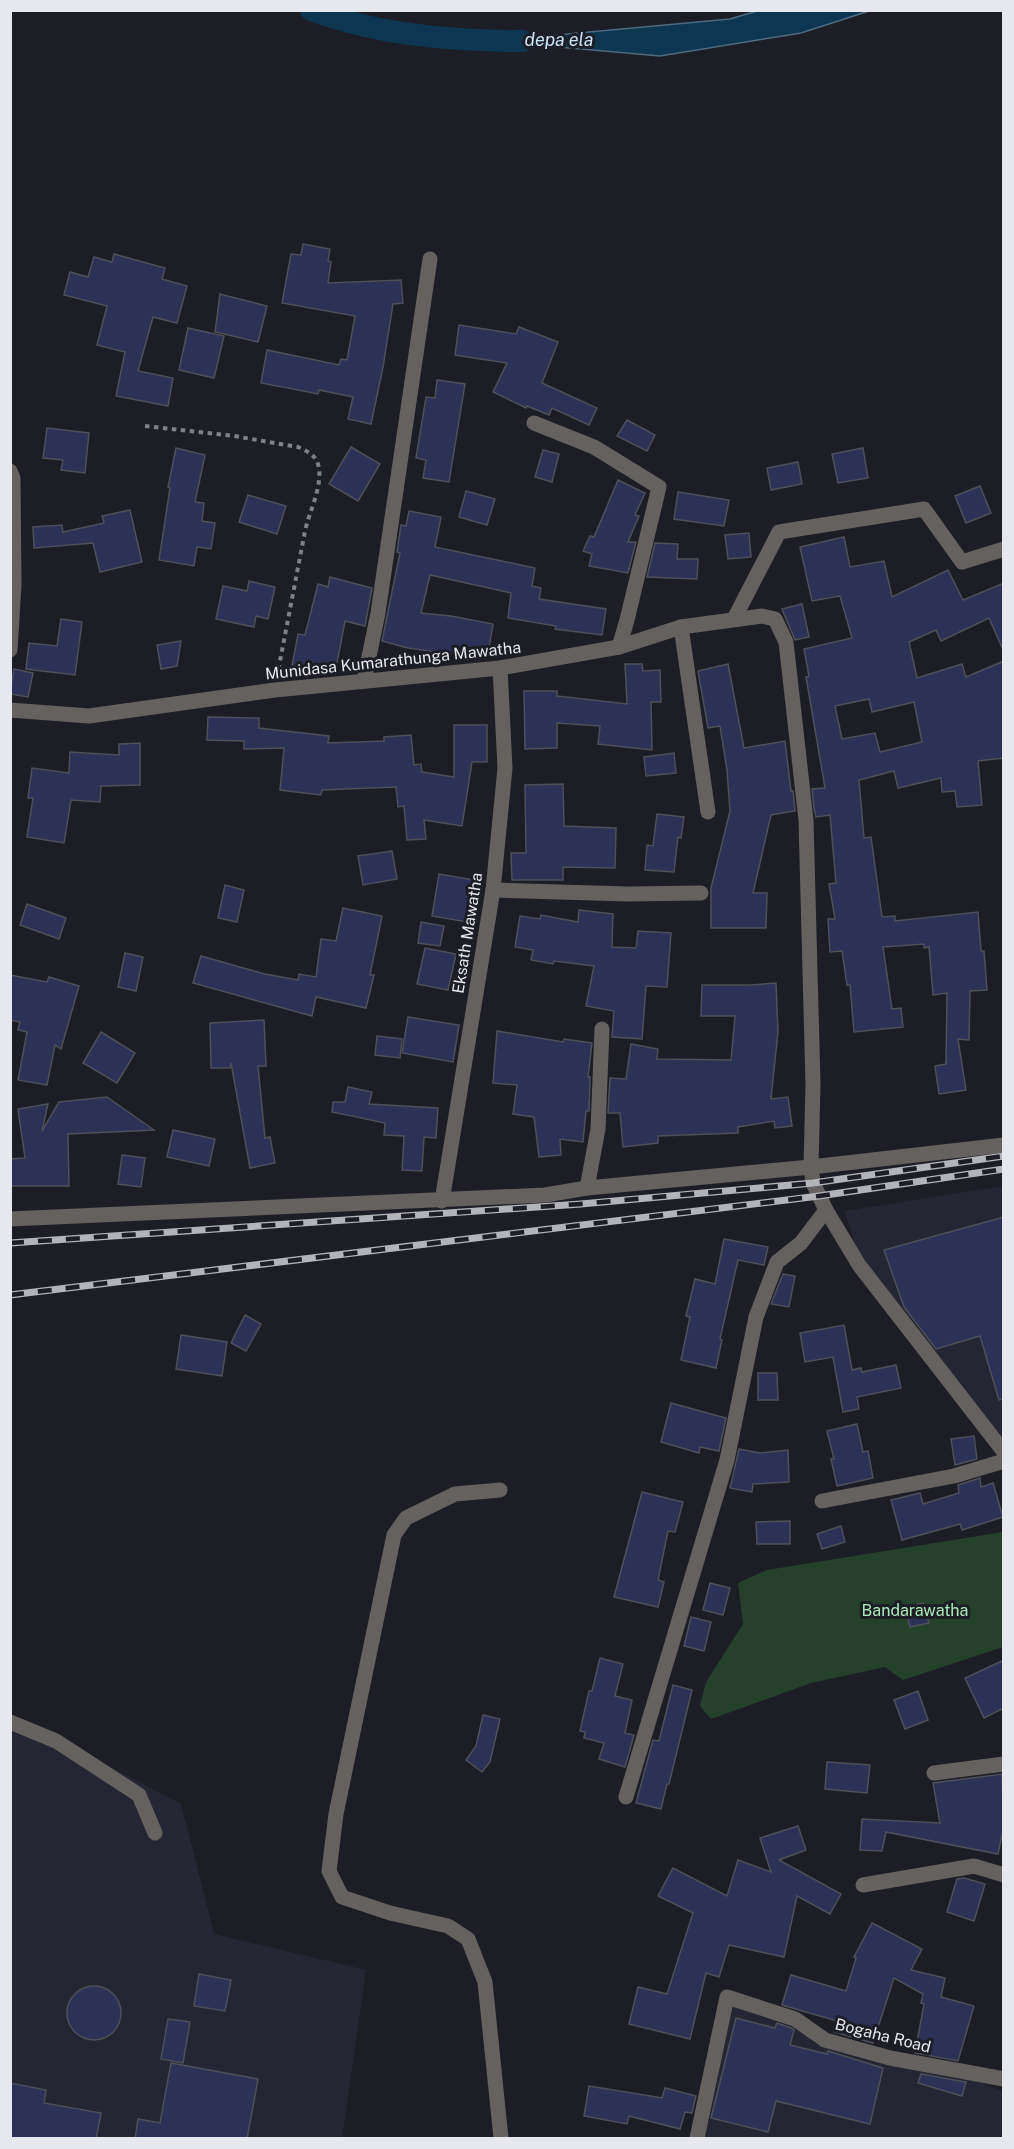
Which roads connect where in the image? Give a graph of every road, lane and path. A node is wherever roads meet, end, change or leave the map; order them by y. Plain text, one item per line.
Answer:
1 (430, 260) dead end
2 (534, 423) dead end
3 (146, 426) dead end
4 (10, 471) edge
5 (1004, 549) edge
6 (734, 619) junction
7 (681, 627) junction
8 (618, 648) junction
9 (10, 650) edge
10 (500, 668) junction
11 (364, 681) junction
12 (274, 690) junction
13 (10, 710) edge
14 (708, 812) dead end
15 (493, 890) junction
16 (701, 893) dead end
17 (602, 1029) dead end
18 (1004, 1145) edge
19 (811, 1167) junction
20 (587, 1188) junction
21 (442, 1201) junction
22 (826, 1210) junction
23 (10, 1219) edge
24 (1004, 1452) edge
25 (1004, 1461) edge
26 (500, 1490) dead end
27 (822, 1501) dead end
28 (10, 1722) edge
29 (1004, 1764) edge
30 (934, 1773) dead end
31 (626, 1797) dead end
32 (154, 1833) dead end
33 (1004, 1875) edge
34 (862, 1885) dead end
35 (1004, 2079) edge
36 (501, 2139) edge
37 (697, 2139) edge

1 - 11 street
2 - 8 street
3 - 12 path
4 - 9 street
5 - 6 street
6 - 7 street, Munidasa Kumarathunga Mawatha
6 - 19 street, Munidasa Kumarathunga Mawatha
7 - 8 street, Munidasa Kumarathunga Mawatha
7 - 14 street
8 - 10 street, Munidasa Kumarathunga Mawatha
10 - 11 street, Munidasa Kumarathunga Mawatha
10 - 15 street, Eksath Mawatha
11 - 12 street, Munidasa Kumarathunga Mawatha
12 - 13 street, Munidasa Kumarathunga Mawatha
15 - 16 street
15 - 21 street, Eksath Mawatha
17 - 20 street
18 - 19 street
19 - 20 street
19 - 22 street
20 - 21 street
21 - 23 street
22 - 24 street
22 - 31 street
25 - 27 street
26 - 36 street
28 - 32 street
29 - 30 street
33 - 34 street
35 - 37 street, Bogaha Road

